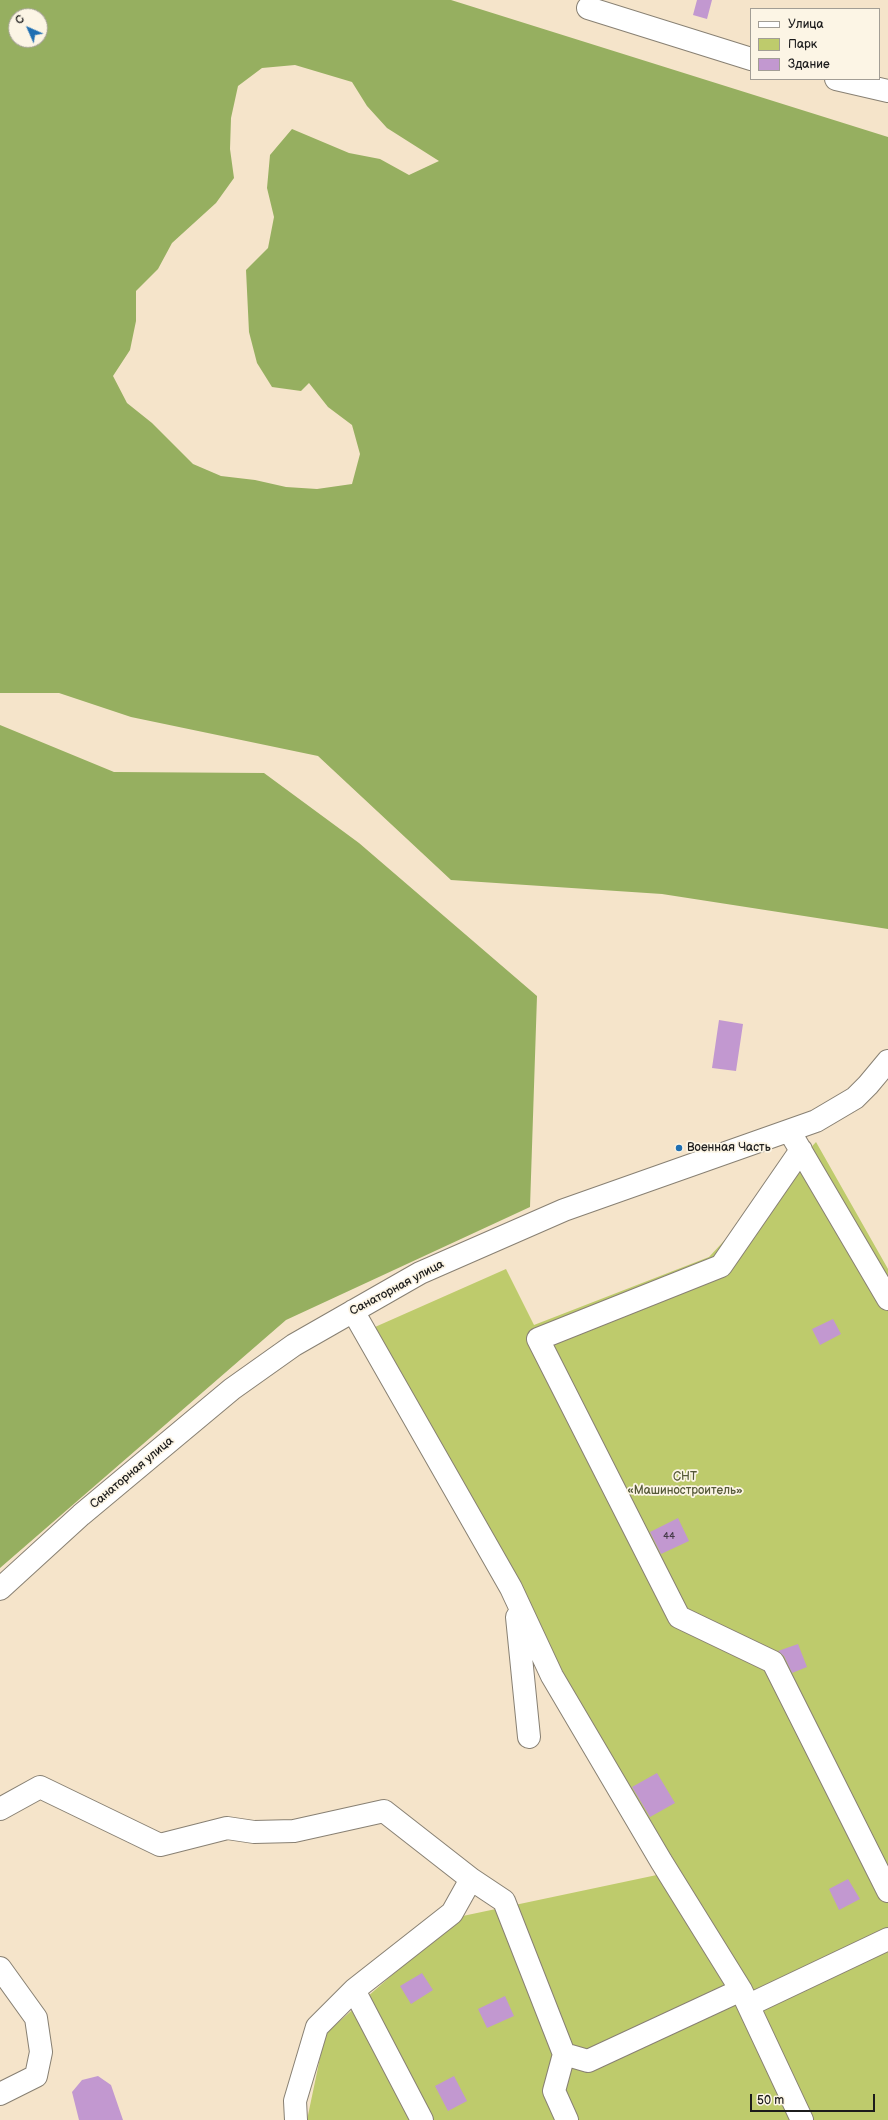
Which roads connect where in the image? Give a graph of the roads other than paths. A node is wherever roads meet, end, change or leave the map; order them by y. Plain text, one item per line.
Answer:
1 (588, 8) dead end
2 (750, 59) edge
3 (840, 80) edge
4 (888, 91) edge
5 (888, 1061) edge
6 (790, 1131) junction
7 (801, 1150) junction
8 (888, 1300) edge
9 (353, 1311) junction
10 (511, 1588) junction
11 (0, 1589) edge
12 (529, 1738) dead end
13 (0, 1809) edge
14 (471, 1879) junction
15 (888, 1891) edge
16 (888, 1939) edge
17 (0, 1968) edge
18 (354, 1990) junction
19 (745, 1997) junction
20 (564, 2054) junction
21 (0, 2094) edge
22 (296, 2120) edge
23 (422, 2120) edge
24 (567, 2120) edge
25 (802, 2120) edge

1 - 2 street
3 - 4 street
5 - 6 street, Санаторная улица
6 - 7 street
6 - 9 street, Санаторная улица
7 - 8 street
7 - 15 street
9 - 10 street
9 - 11 street, Санаторная улица
10 - 12 street
10 - 19 street
13 - 14 street
14 - 18 street
14 - 20 street
16 - 19 street
17 - 21 street
18 - 22 street
18 - 23 street
19 - 20 street
19 - 25 street
20 - 24 street

